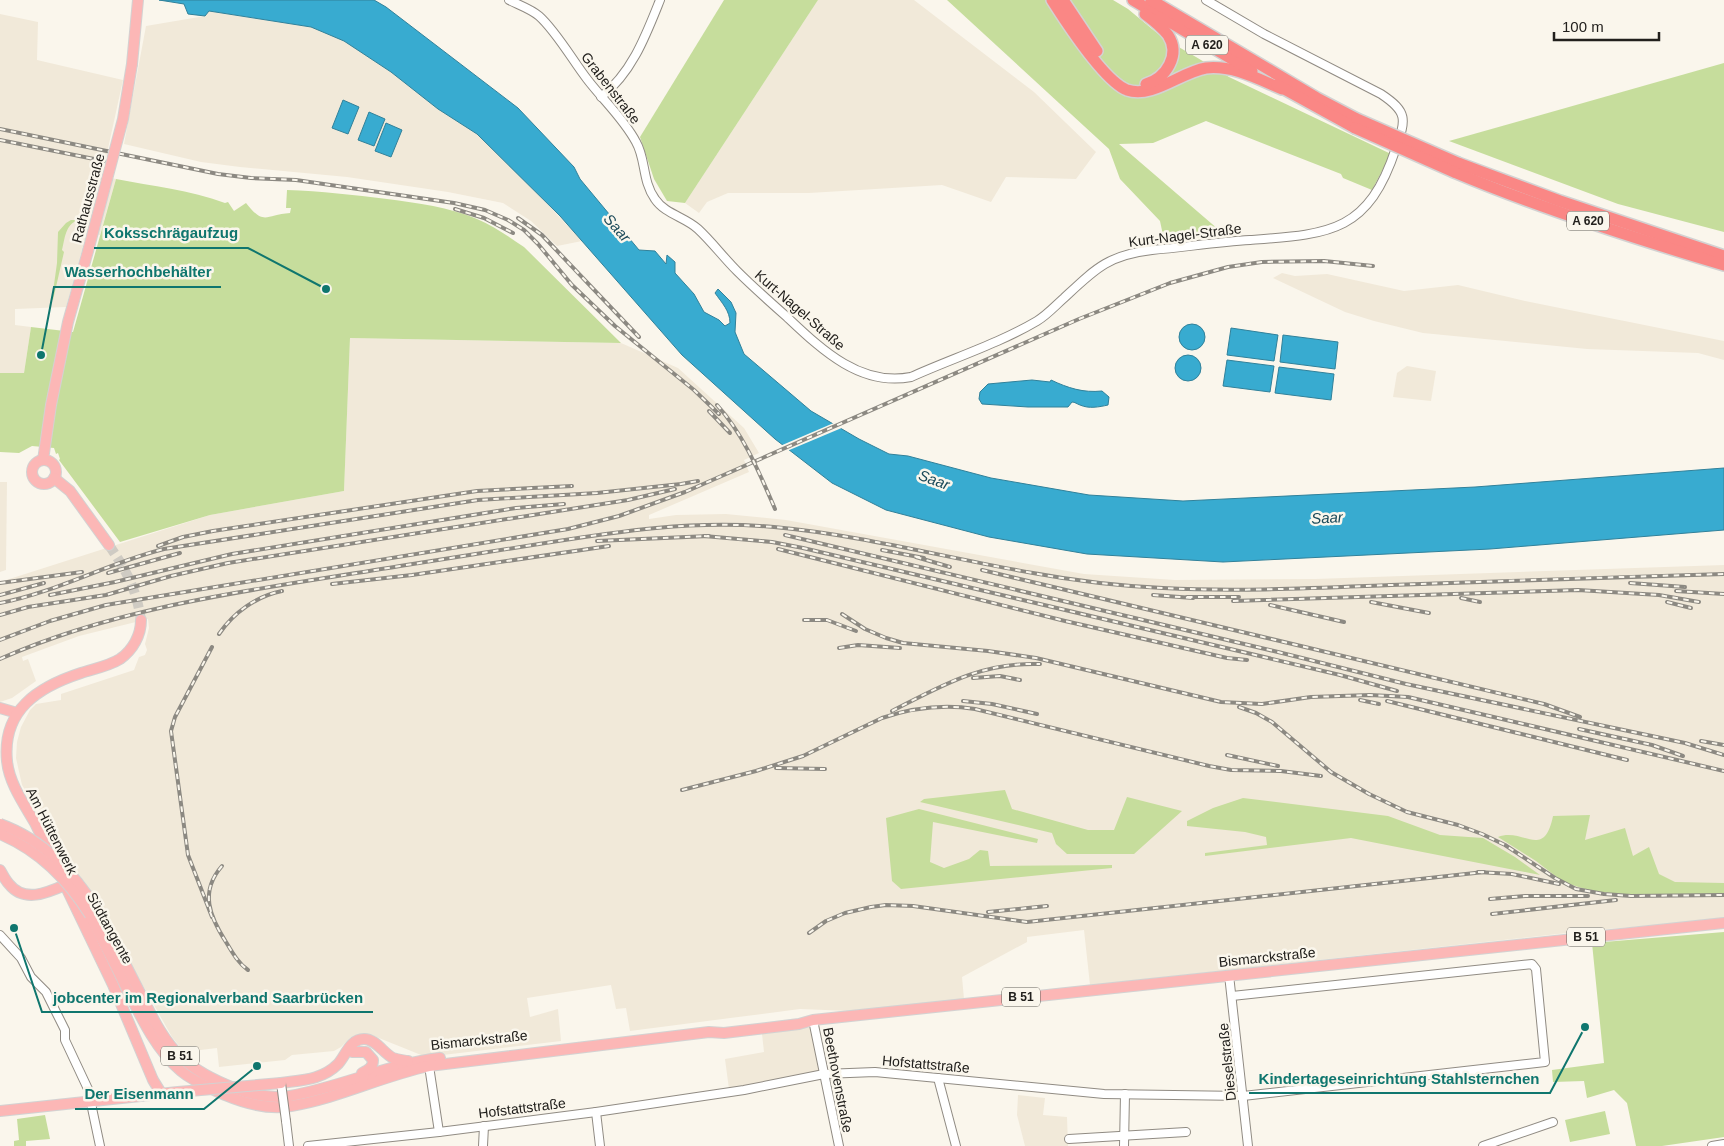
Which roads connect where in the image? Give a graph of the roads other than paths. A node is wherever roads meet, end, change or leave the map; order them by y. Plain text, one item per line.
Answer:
1 (509, 0) edge
2 (530, 0) edge
3 (660, 0) edge
4 (1052, 0) edge
5 (1063, 0) edge
6 (1128, 0) edge
7 (1133, 0) edge
8 (1151, 0) edge
9 (1206, 0) edge
10 (138, 5) edge
11 (528, 9) junction
12 (1282, 89) junction
13 (601, 97) junction
14 (1356, 124) junction
15 (1456, 167) junction
16 (652, 195) joint
17 (1724, 256) edge
18 (1724, 265) edge
19 (43, 460) junction
20 (54, 478) junction
21 (109, 545) tunnel mouth
22 (141, 620) tunnel mouth
23 (0, 708) edge
24 (17, 713) junction
25 (0, 824) edge
26 (0, 834) edge
27 (2, 873) edge
28 (64, 885) junction
29 (94, 913) junction
30 (1724, 923) edge
31 (0, 936) edge
32 (1229, 975) junction
33 (1232, 996) junction
34 (813, 1020) junction
35 (583, 1047) junction
36 (348, 1055) junction
37 (414, 1062) junction
38 (429, 1066) junction
39 (386, 1072) junction
40 (824, 1074) junction
41 (938, 1078) junction
42 (281, 1083) junction
43 (335, 1085) junction
44 (161, 1093) junction
45 (1125, 1094) junction
46 (1243, 1096) junction
47 (91, 1102) junction
48 (0, 1111) edge
49 (596, 1112) junction
50 (1553, 1122) dead end
51 (484, 1126) junction
52 (438, 1132) junction
53 (1186, 1132) dead end
54 (1123, 1137) junction
55 (1069, 1139) dead end
56 (1724, 1144) edge
57 (100, 1146) edge
58 (289, 1146) edge
59 (308, 1146) edge
60 (483, 1146) edge
61 (600, 1146) edge
62 (839, 1146) edge
63 (956, 1146) edge
64 (1124, 1146) edge
65 (1248, 1146) edge
66 (1483, 1146) edge
67 (1712, 1146) edge

1 - 11 street, Grabenstraße
2 - 11 street
3 - 13 street
4 - 12 highway
5 - 6 highway
7 - 12 highway, A 620
8 - 14 highway, A 620
9 - 16 street, Kurt-Nagel-Straße
10 - 19 main road, Rathausstraße, bridge
11 - 13 street, Grabenstraße
12 - 14 highway, A 620
13 - 16 street, Grabenstraße
14 - 15 highway, A 620, bridge
15 - 17 highway, A 620
15 - 18 highway, A 620
19 - 20 main road
19 - 20 main road
20 - 21 main road
22 - 24 main road
23 - 24 main road
24 - 28 main road, Am Hüttenwerk
25 - 29 main road, Südtangente / B 51, bridge
26 - 29 main road, Südtangente / B 51, bridge
27 - 28 main road
28 - 44 main road, Am Hüttenwerk
29 - 39 main road, Südtangente / B 51
29 - 43 main road, Südtangente / B 51
30 - 32 main road, Bismarckstraße / B 51
31 - 47 street
32 - 33 street, Dieselstraße
32 - 34 main road, Bismarckstraße / B 51
33 - 46 street, Dieselstraße
33 - 46 street, Hofstattstraße
34 - 35 main road, Bismarckstraße / B 51
34 - 40 street, Beethovenstraße
35 - 37 main road, Bismarckstraße / B 51
35 - 38 main road, Bismarckstraße / B 51
36 - 37 main road
36 - 39 main road
36 - 42 main road
36 - 43 main road
37 - 39 main road, Bismarckstraße / B 51
38 - 39 main road, Bismarckstraße / B 51
38 - 52 street
39 - 43 main road, Südtangente / B 51
40 - 41 street, Hofstattstraße
40 - 49 street, Hofstattstraße
40 - 62 street, Beethovenstraße
41 - 45 street, Hofstattstraße
41 - 63 street
42 - 44 main road, bridge
42 - 58 street, bridge
44 - 47 main road
45 - 46 street, Hofstattstraße
45 - 54 street
46 - 65 street, Dieselstraße
47 - 48 main road
47 - 57 street
49 - 51 street, Hofstattstraße
49 - 61 street
50 - 66 street
51 - 52 street, Hofstattstraße
51 - 60 street
52 - 59 street, Hofstattstraße
53 - 54 street
54 - 55 street
54 - 64 street
56 - 67 street

